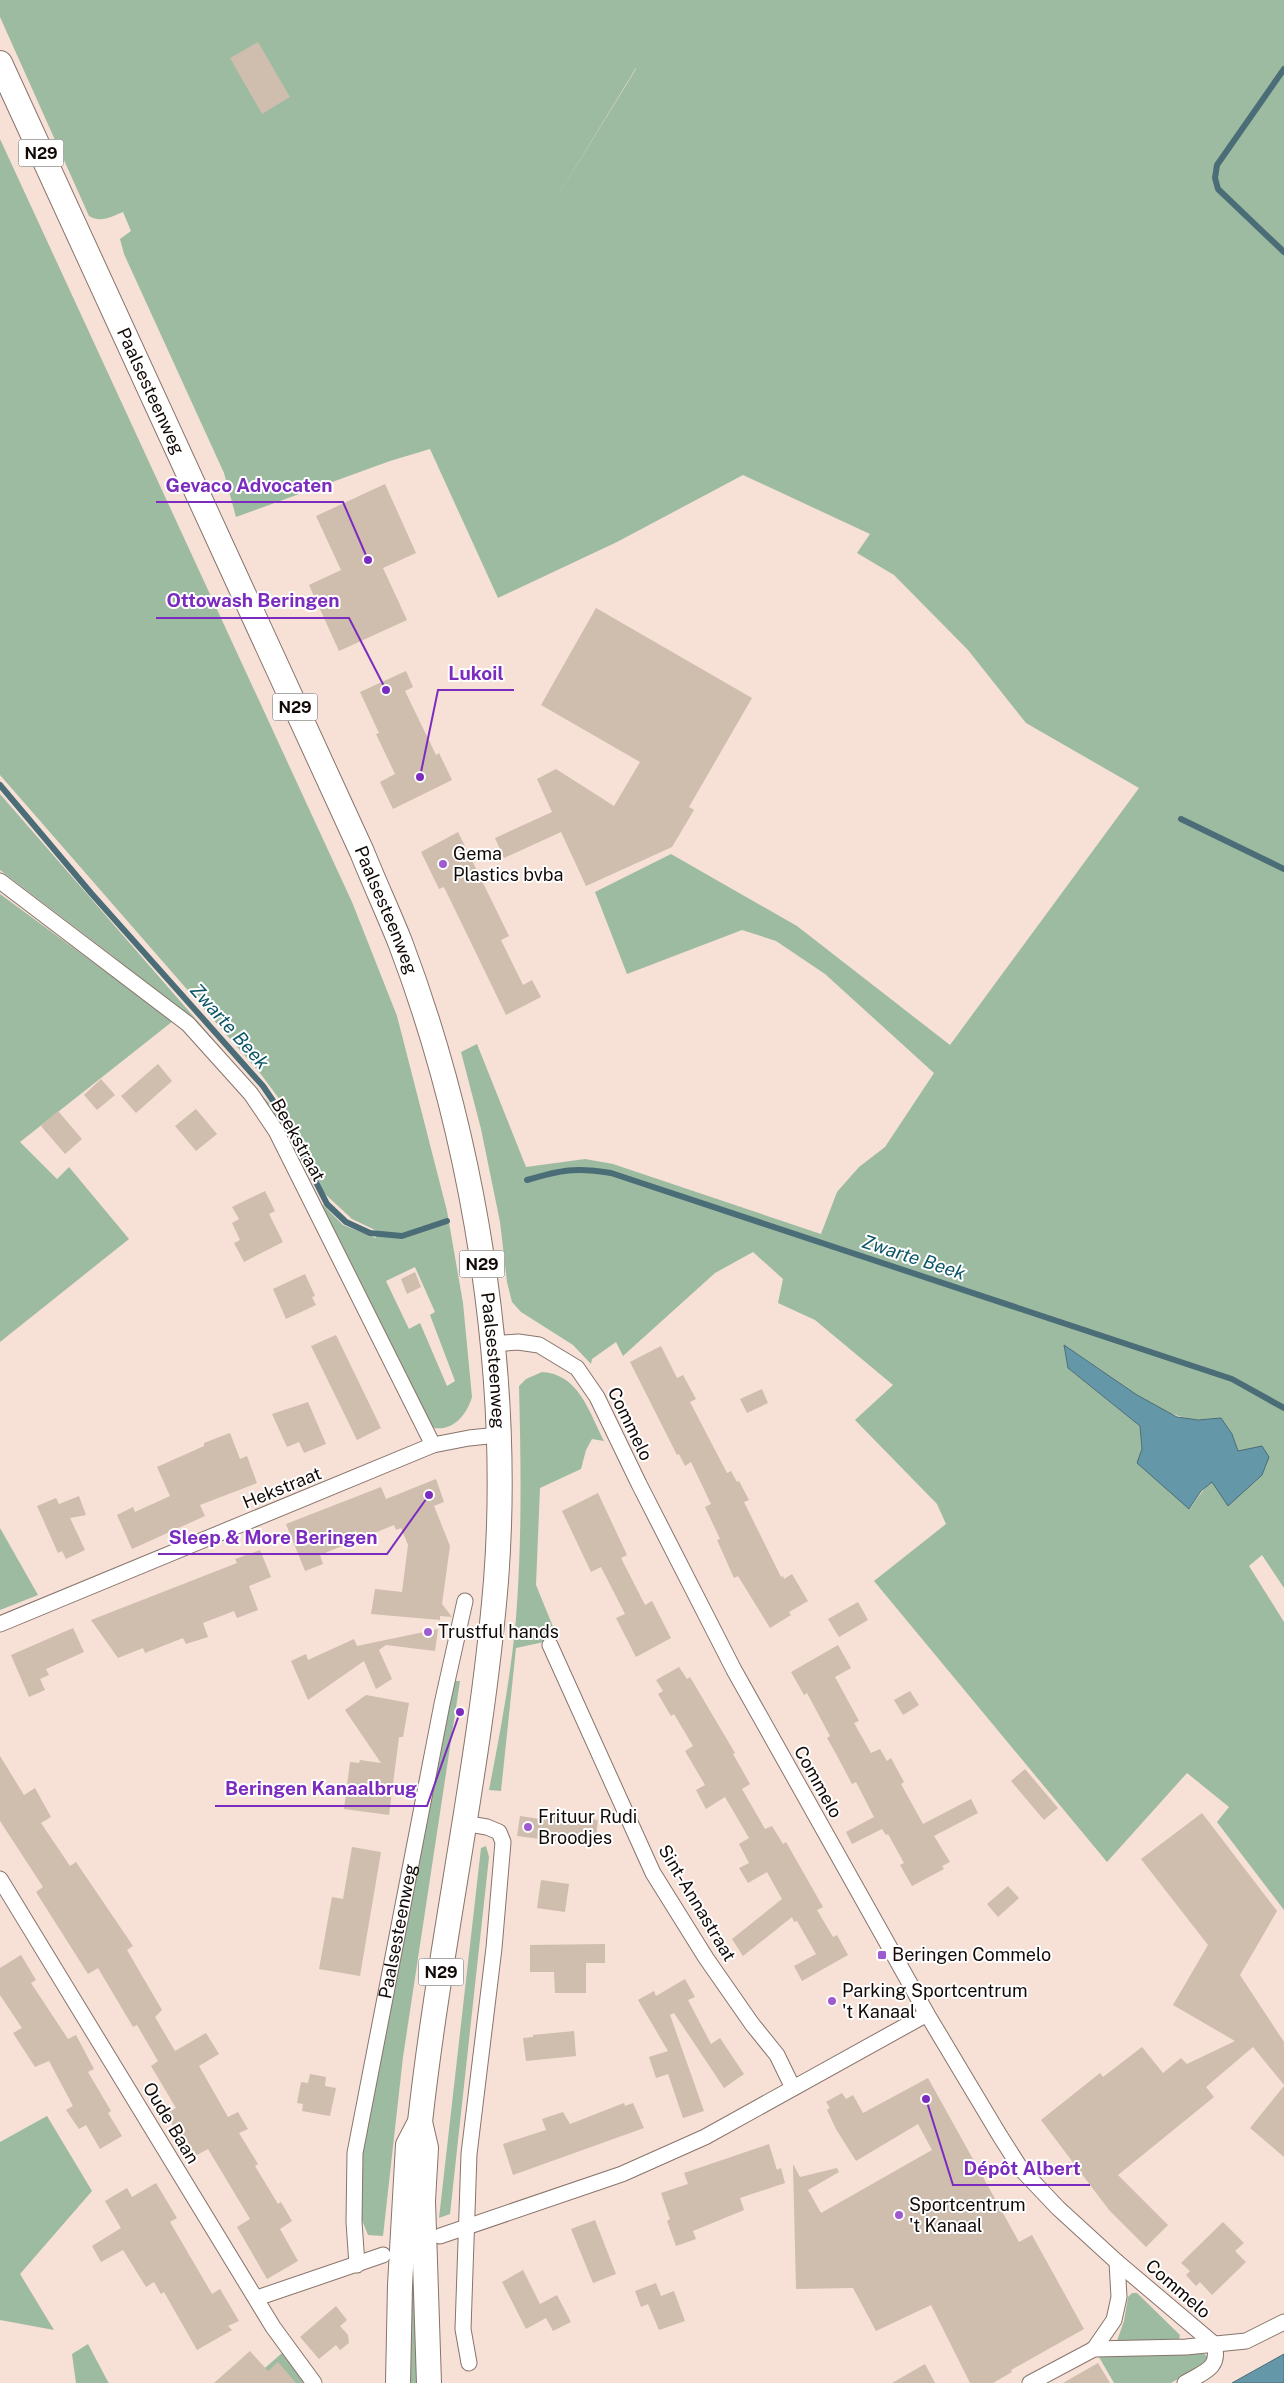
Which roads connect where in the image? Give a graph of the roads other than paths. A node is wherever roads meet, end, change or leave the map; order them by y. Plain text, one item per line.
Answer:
1 (0, 63) edge
2 (0, 881) edge
3 (492, 1344) junction
4 (498, 1436) junction
5 (433, 1445) junction
6 (465, 1600) dead end
7 (0, 1624) edge
8 (550, 1645) dead end
9 (463, 1823) junction
10 (0, 1879) edge
11 (927, 2014) junction
12 (793, 2088) junction
13 (420, 2122) junction
14 (467, 2226) junction
15 (440, 2236) dead end
16 (383, 2255) dead end
17 (1118, 2262) junction
18 (357, 2265) junction
19 (256, 2298) junction
20 (1284, 2322) edge
21 (1214, 2344) junction
22 (1094, 2349) junction
23 (469, 2363) dead end
24 (314, 2383) edge
25 (398, 2383) edge
26 (429, 2383) edge
27 (1030, 2383) edge
28 (1185, 2383) edge

1 - 3 main road, Paalsesteenweg / N29
2 - 5 street, Beekstraat
3 - 4 main road, Paalsesteenweg / N29
3 - 11 street, Commelo
4 - 5 street, Hekstraat
4 - 9 main road, Paalsesteenweg / N29
5 - 7 street, Hekstraat
6 - 18 street, Paalsesteenweg
8 - 12 street, Sint-Annastraat
9 - 13 main road, Paalsesteenweg / N29
9 - 14 street
10 - 19 street, Oude Baan
11 - 12 street
11 - 17 street, Commelo
12 - 14 street
13 - 25 main road, Paalsesteenweg / N29
13 - 26 main road, Paalsesteenweg / N29
14 - 15 street
14 - 23 street
16 - 18 street
17 - 21 street, Commelo
17 - 22 street, Commelo
18 - 19 street
19 - 24 street, Oude Baan
20 - 21 street
21 - 22 street
21 - 28 street
22 - 27 street

